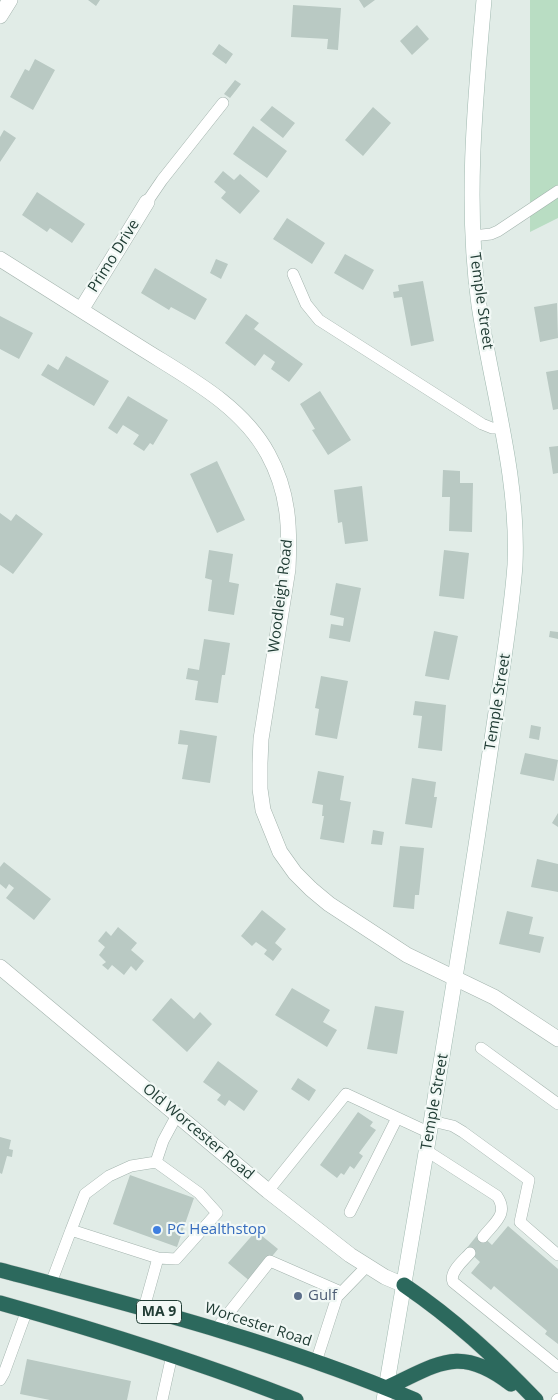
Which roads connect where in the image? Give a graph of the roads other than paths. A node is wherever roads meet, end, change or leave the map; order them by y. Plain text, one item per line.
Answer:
1 (10, 0) edge
2 (484, 0) edge
3 (0, 16) edge
4 (223, 103) dead end
5 (558, 191) edge
6 (147, 202) joint
7 (473, 236) junction
8 (0, 259) edge
9 (293, 274) dead end
10 (81, 310) junction
11 (502, 428) junction
12 (0, 967) edge
13 (456, 978) junction
14 (558, 1039) edge
15 (480, 1048) dead end
16 (558, 1104) edge
17 (177, 1115) junction
18 (397, 1118) junction
19 (431, 1127) junction
20 (427, 1151) junction
21 (156, 1162) junction
22 (268, 1191) junction
23 (350, 1212) dead end
24 (71, 1230) junction
25 (483, 1236) dead end
26 (470, 1253) dead end
27 (558, 1255) edge
28 (158, 1258) junction
29 (367, 1266) junction
30 (0, 1270) edge
31 (51, 1283) junction
32 (404, 1285) junction
33 (341, 1292) junction
34 (0, 1303) edge
35 (144, 1308) junction
36 (27, 1310) junction
37 (216, 1329) junction
38 (172, 1355) junction
39 (316, 1362) junction
40 (558, 1367) edge
41 (0, 1380) edge
42 (385, 1394) edge
43 (162, 1400) edge
44 (296, 1400) edge
45 (415, 1400) edge
46 (531, 1400) edge
47 (536, 1400) edge

1 - 3 street
2 - 7 street, Temple Street
4 - 6 lane
5 - 7 lane
6 - 10 street, Primo Drive
7 - 11 street, Temple Street
8 - 10 street, Woodleigh Road
9 - 11 lane
10 - 13 street, Woodleigh Road
11 - 13 street, Temple Street
12 - 17 street, Old Worcester Road
13 - 14 street, Woodleigh Road
13 - 19 street, Temple Street
15 - 16 lane
17 - 21 lane
17 - 22 street, Old Worcester Road
18 - 19 lane
18 - 22 lane
18 - 23 lane
19 - 20 street, Temple Street
19 - 27 lane
20 - 25 lane
20 - 32 street, Temple Street
21 - 24 lane
21 - 28 lane
22 - 29 street, Old Worcester Road
24 - 28 lane
24 - 31 lane
26 - 40 lane
28 - 35 lane
29 - 32 street, Old Worcester Road
29 - 33 lane
30 - 31 highway, Worcester Road / MA 9
31 - 35 highway, Worcester Road / MA 9
32 - 42 street, Temple Street
32 - 47 highway
33 - 37 lane
33 - 39 lane
34 - 36 highway, MA 9
35 - 37 highway, Worcester Road / MA 9
36 - 38 highway, MA 9
36 - 41 lane
37 - 39 highway, Worcester Road / MA 9
38 - 43 lane
38 - 44 highway, MA 9
39 - 42 highway, Worcester Road / MA 9
42 - 45 highway, Worcester Road / MA 9
42 - 46 highway

